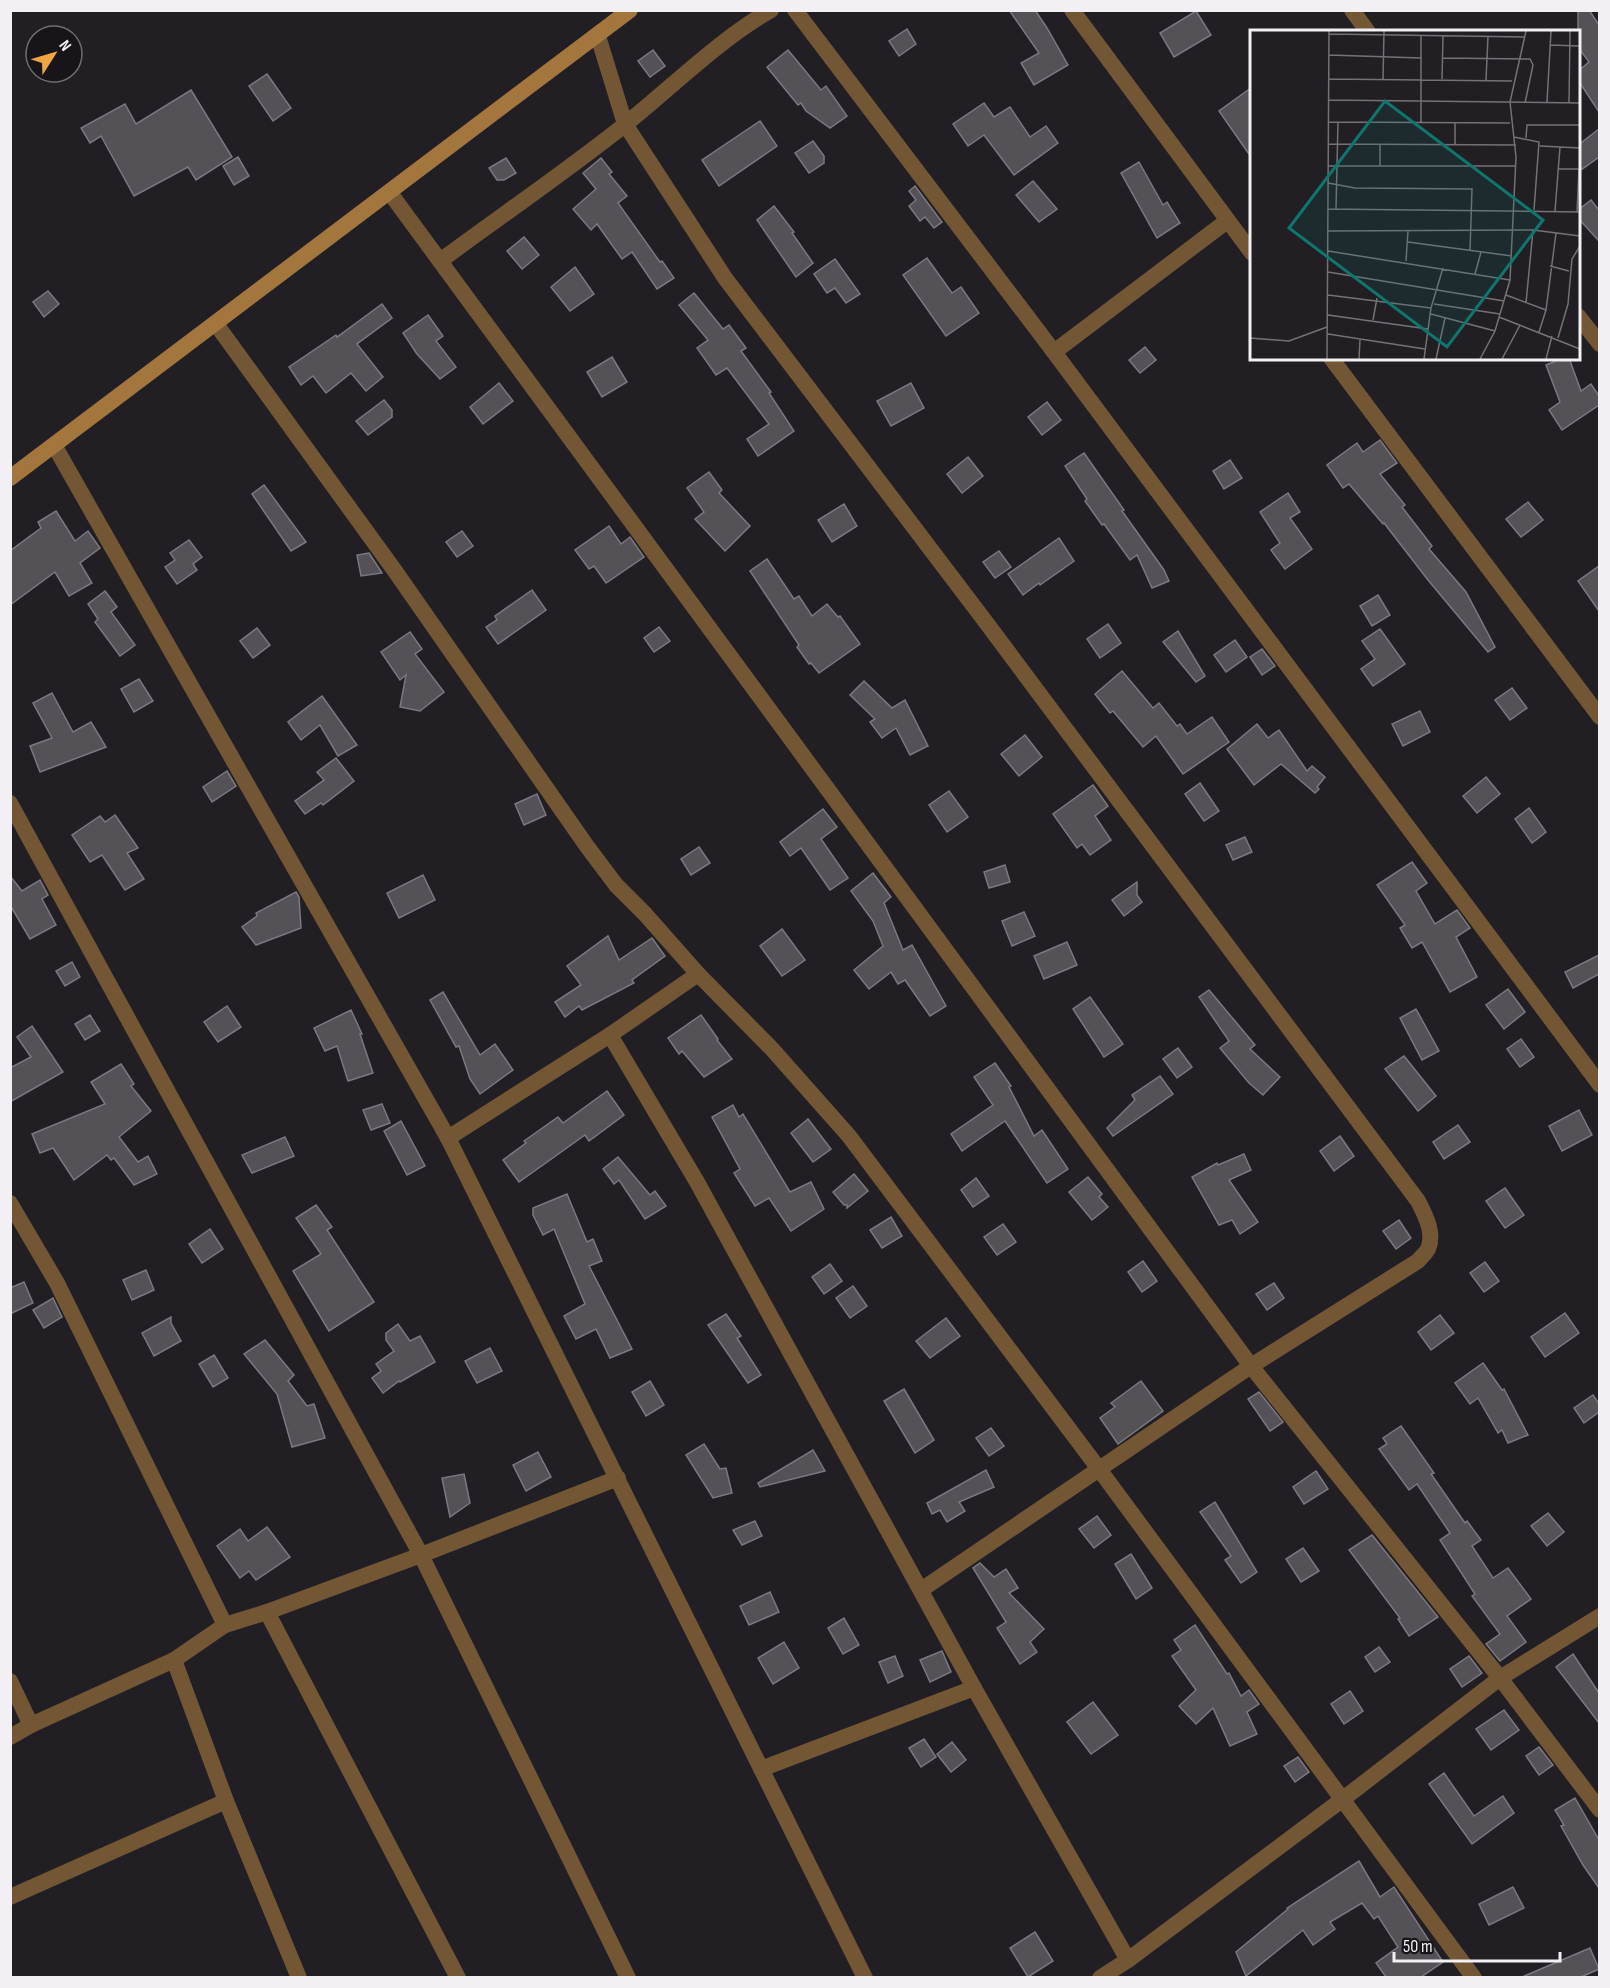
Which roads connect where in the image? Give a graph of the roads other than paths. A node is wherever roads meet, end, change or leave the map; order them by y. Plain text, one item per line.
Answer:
1 (630, 10) edge
2 (771, 10) edge
3 (795, 10) edge
4 (1072, 10) edge
5 (1352, 10) edge
6 (1367, 30) edge
7 (598, 36) junction
8 (625, 124) junction
9 (390, 193) junction
10 (1227, 221) junction
11 (1250, 252) edge
12 (440, 261) junction
13 (1580, 319) edge
14 (216, 324) junction
15 (1599, 344) edge
16 (1054, 352) junction
17 (1332, 360) edge
18 (54, 445) junction
19 (10, 478) edge
20 (1599, 717) edge
21 (10, 803) edge
22 (698, 974) junction
23 (610, 1035) junction
24 (1599, 1085) edge
25 (448, 1138) junction
26 (10, 1203) edge
27 (1251, 1366) junction
28 (1099, 1469) junction
29 (618, 1478) junction
30 (421, 1555) junction
31 (921, 1590) junction
32 (267, 1612) junction
33 (1599, 1616) edge
34 (225, 1625) junction
35 (174, 1660) junction
36 (1500, 1678) junction
37 (10, 1682) edge
38 (974, 1688) junction
39 (31, 1725) junction
40 (10, 1737) edge
41 (761, 1769) junction
42 (1343, 1799) junction
43 (226, 1801) junction
44 (1599, 1810) edge
45 (10, 1897) edge
46 (1128, 1960) junction
47 (1467, 1975) edge
48 (299, 1977) edge
49 (458, 1977) edge
50 (628, 1977) edge
51 (865, 1977) edge
52 (1100, 1977) edge

1 - 7 main road
2 - 8 street
3 - 16 street
4 - 10 street
5 - 6 street
7 - 8 street
7 - 9 main road
8 - 12 street
8 - 27 street
9 - 12 street
9 - 14 main road
10 - 11 street
10 - 16 street
12 - 27 street
13 - 15 street
14 - 18 main road
14 - 22 street
16 - 24 street
17 - 20 street
18 - 19 main road
18 - 25 street
21 - 30 street
22 - 23 street
22 - 28 street
23 - 25 street
23 - 31 street
25 - 29 street
26 - 34 street
27 - 28 street
27 - 36 street
28 - 31 street
28 - 42 street
29 - 30 street
29 - 41 street
30 - 32 street
30 - 50 street
31 - 38 street
32 - 34 street
32 - 49 street
33 - 36 street
34 - 35 street
35 - 39 street
35 - 43 street
36 - 42 street
36 - 44 street
37 - 39 street
38 - 41 street
38 - 46 street
39 - 40 street
41 - 51 street
42 - 46 street
42 - 47 street
43 - 45 street
43 - 48 street
46 - 52 street

